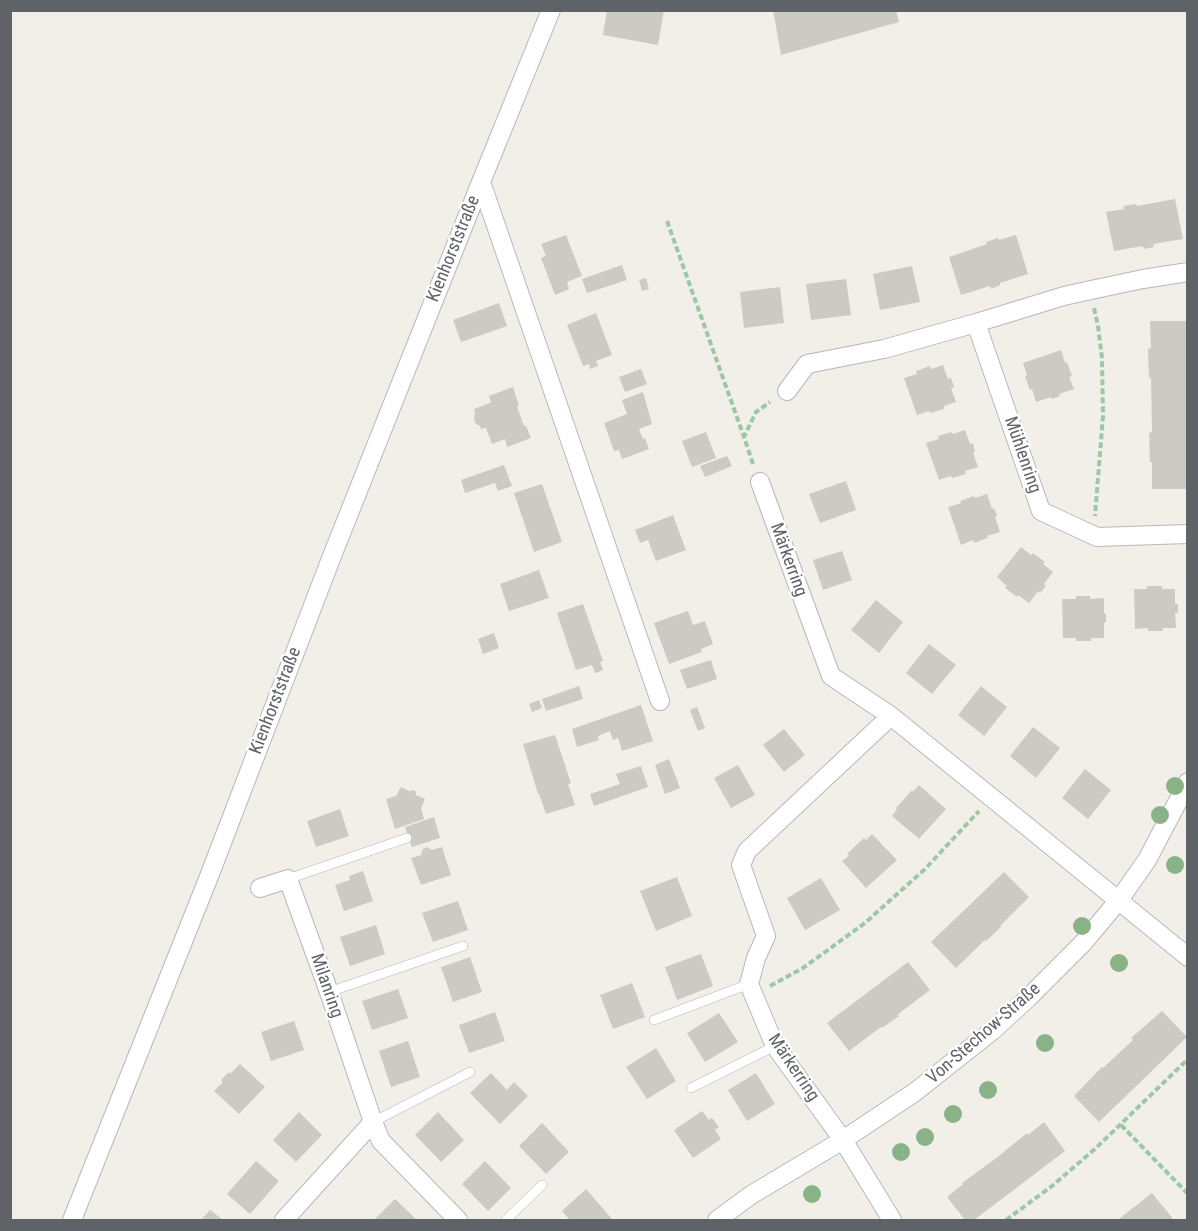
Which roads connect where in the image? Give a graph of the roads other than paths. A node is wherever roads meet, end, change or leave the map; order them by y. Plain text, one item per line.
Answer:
1 (551, 10) edge
2 (481, 182) junction
3 (1188, 272) edge
4 (976, 323) junction
5 (787, 391) road end
6 (760, 482) road end
7 (1188, 534) edge
8 (660, 701) dead end
9 (891, 716) junction
10 (1188, 782) edge
11 (407, 838) dead end
12 (288, 879) junction
13 (260, 888) dead end
14 (1119, 900) junction
15 (463, 946) dead end
16 (1188, 957) edge
17 (751, 989) junction
18 (329, 992) junction
19 (654, 1020) dead end
20 (775, 1046) junction
21 (470, 1072) dead end
22 (691, 1088) dead end
23 (373, 1122) junction
24 (843, 1140) junction
25 (542, 1185) dead end
26 (72, 1221) edge
27 (284, 1221) edge
28 (458, 1221) edge
29 (506, 1221) edge
30 (717, 1221) edge
31 (892, 1221) edge

1 - 2 street, Kienhorststraße
2 - 8 street, Kienhorststraße
2 - 26 street, Kienhorststraße
3 - 4 street
4 - 5 street
4 - 7 street, Mühlenring
6 - 9 street, Märkerring
9 - 14 street, Märkerring
9 - 17 street
10 - 14 street, Von-Stechow-Straße
11 - 12 lane
12 - 13 street
12 - 18 street, Milanring
14 - 16 street, Märkerring
14 - 24 street, Von-Stechow-Straße
15 - 18 lane
17 - 19 lane
17 - 20 street, Märkerring
18 - 23 street, Milanring
20 - 22 lane
20 - 24 street, Märkerring
21 - 23 lane
23 - 27 street
23 - 28 street, Milanring
24 - 30 street, Von-Stechow-Straße
24 - 31 street, Märkerring
25 - 29 lane

